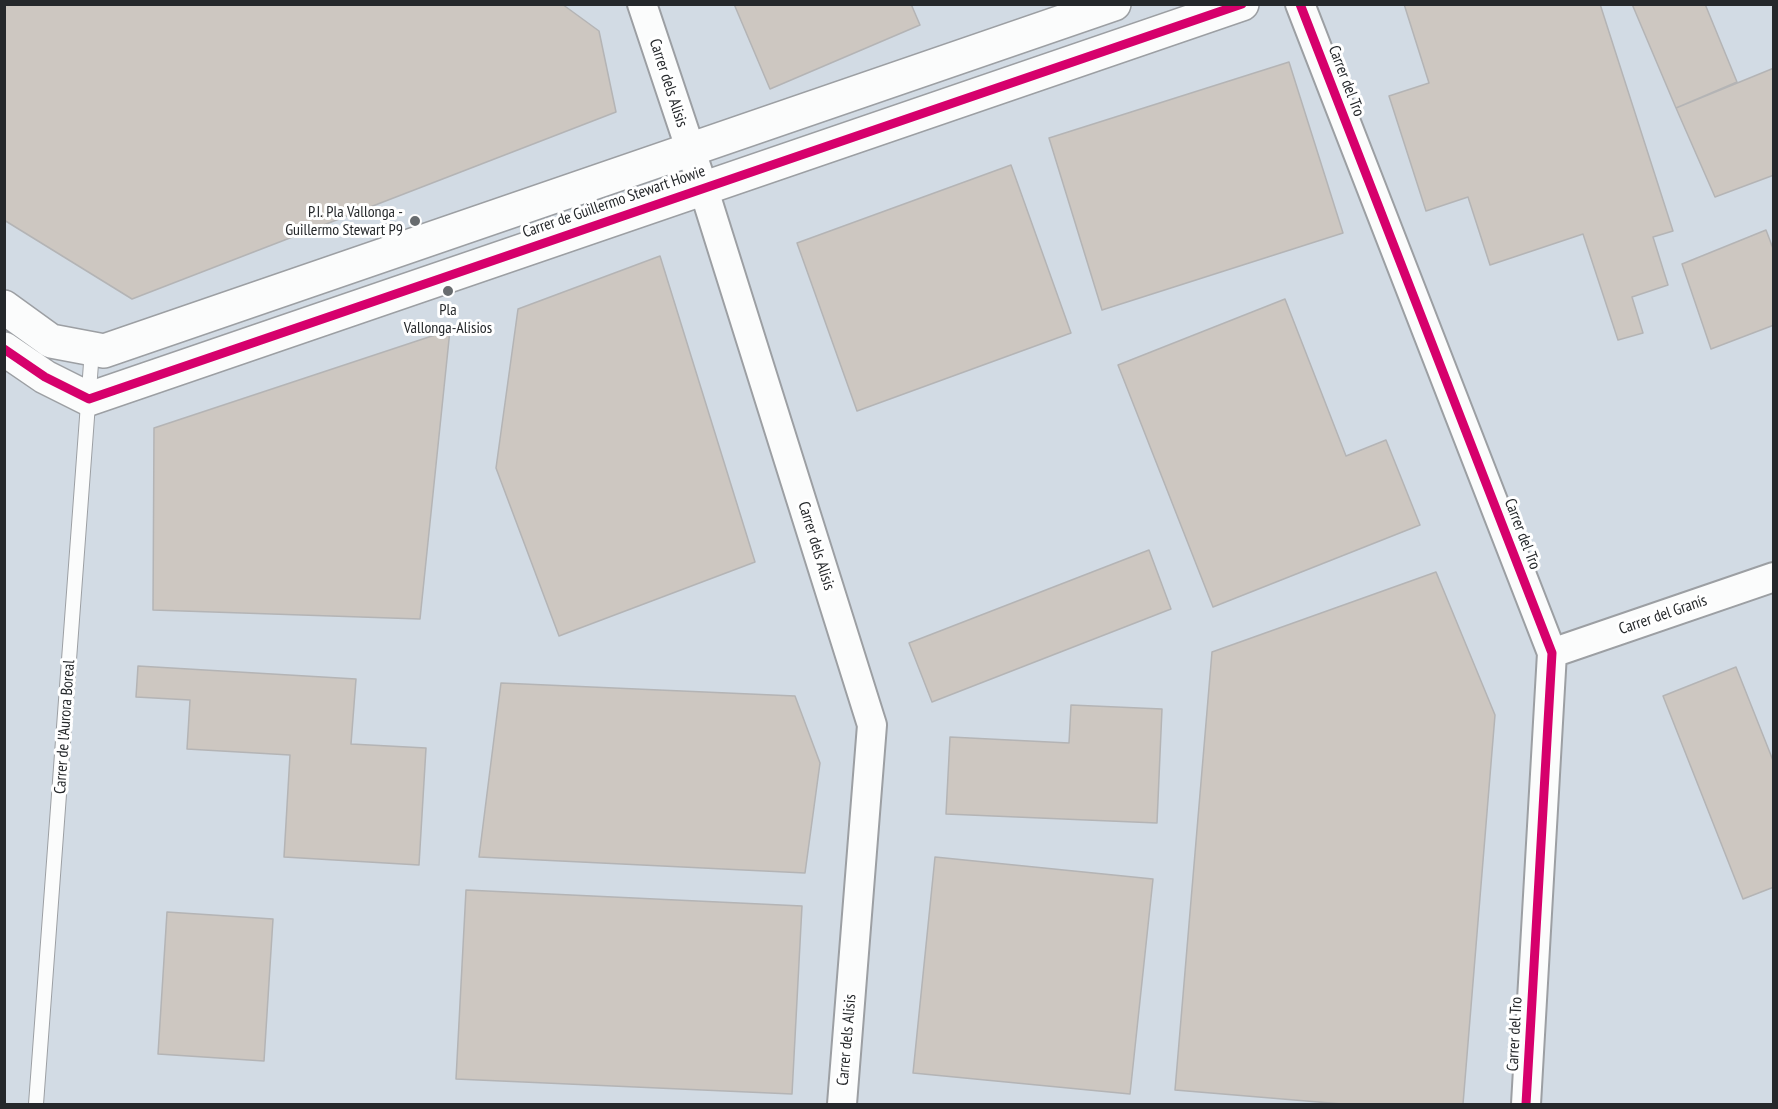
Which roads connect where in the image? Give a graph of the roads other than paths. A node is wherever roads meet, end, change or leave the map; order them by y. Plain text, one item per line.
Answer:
1 (642, 4) edge
2 (1114, 4) edge
3 (1242, 4) edge
4 (1300, 4) edge
5 (691, 150) junction
6 (704, 187) junction
7 (4, 307) edge
8 (4, 349) edge
9 (92, 350) junction
10 (89, 399) junction
11 (1773, 578) edge
12 (1552, 653) junction
13 (36, 1104) edge
14 (842, 1104) edge
15 (1526, 1104) edge

1 - 5 street, Carrer dels Alisis
2 - 5 street, Carrer de Guillermo Stewart Howie
3 - 6 street, Carrer de Guillermo Stewart Howie
4 - 12 street, Carrer del Tro
5 - 6 street, Carrer dels Alisis
5 - 9 street, Carrer de Guillermo Stewart Howie
6 - 10 street, Carrer de Guillermo Stewart Howie
6 - 14 street, Carrer dels Alisis
7 - 9 street, Carrer de Guillermo Stewart Howie
8 - 10 street
9 - 10 lane, Carrer de l'Aurora Boreal
10 - 13 lane, Carrer de l'Aurora Boreal
11 - 12 street, Carrer del Granís
12 - 15 street, Carrer del Tro

